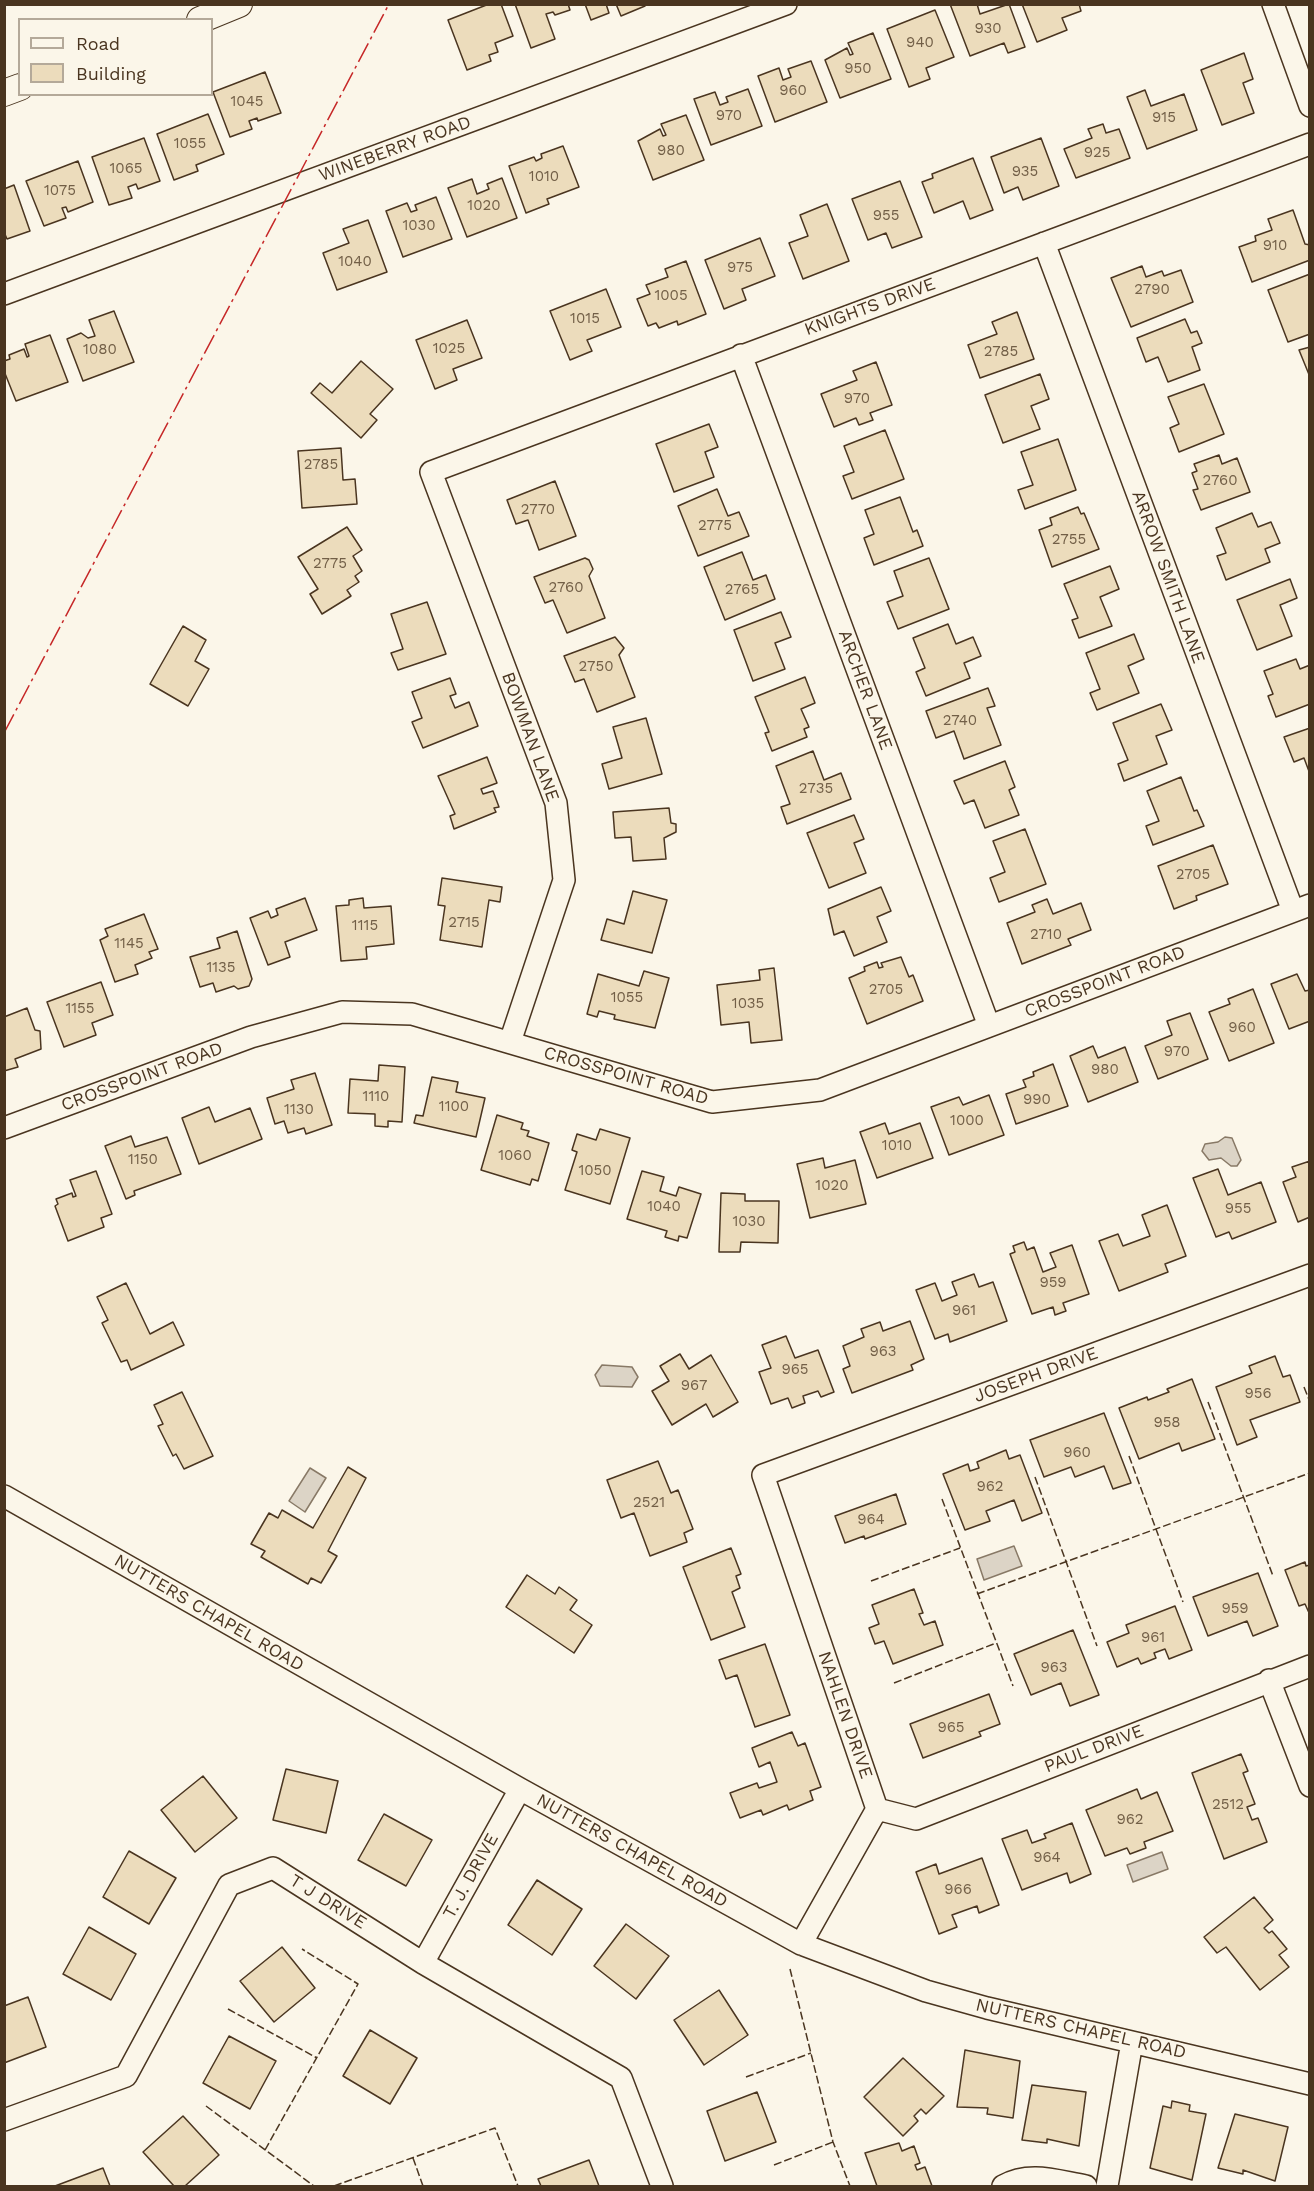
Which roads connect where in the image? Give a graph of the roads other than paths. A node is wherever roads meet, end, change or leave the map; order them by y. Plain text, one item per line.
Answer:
1 (239, 4) edge
2 (786, 4) edge
3 (1273, 4) edge
4 (204, 18) edge
5 (1310, 106) edge
6 (1310, 144) edge
7 (1044, 243) junction
8 (4, 294) edge
9 (741, 355) junction
10 (431, 472) joint
11 (1301, 908) edge
12 (989, 1026) junction
13 (510, 1042) junction
14 (4, 1128) edge
15 (1310, 1275) edge
16 (764, 1475) joint
17 (4, 1496) edge
18 (1310, 1666) edge
19 (1269, 1680) junction
20 (1310, 1786) edge
21 (520, 1789) junction
22 (878, 1809) junction
23 (801, 1944) junction
24 (423, 1962) junction
25 (1132, 2042) junction
26 (1310, 2084) edge
27 (4, 2120) edge
28 (662, 2187) edge
29 (1003, 2187) edge
30 (1086, 2187) edge
31 (1107, 2187) edge

1 - 4 street
2 - 8 street, WINEBERRY ROAD
3 - 5 street
6 - 7 street, KNIGHTS DRIVE
7 - 9 street, KNIGHTS DRIVE
7 - 11 street, ARROW SMITH LANE
9 - 10 street, KNIGHTS DRIVE
9 - 12 street, ARCHER LANE
10 - 13 street, BOWMAN LANE
11 - 12 street, CROSSPOINT ROAD
12 - 13 street, CROSSPOINT ROAD
13 - 14 street, CROSSPOINT ROAD
15 - 16 street, JOSEPH DRIVE
16 - 22 street, NAHLEN DRIVE
17 - 21 street, NUTTERS CHAPEL ROAD
18 - 19 street, PAUL DRIVE
19 - 20 street
19 - 22 street, PAUL DRIVE
21 - 23 street, NUTTERS CHAPEL ROAD
21 - 24 street, T. J. DRIVE
22 - 23 street
23 - 25 street, NUTTERS CHAPEL ROAD
24 - 27 street, T J DRIVE
24 - 28 street, T J DRIVE
25 - 26 street, NUTTERS CHAPEL ROAD
25 - 31 street
29 - 30 street

